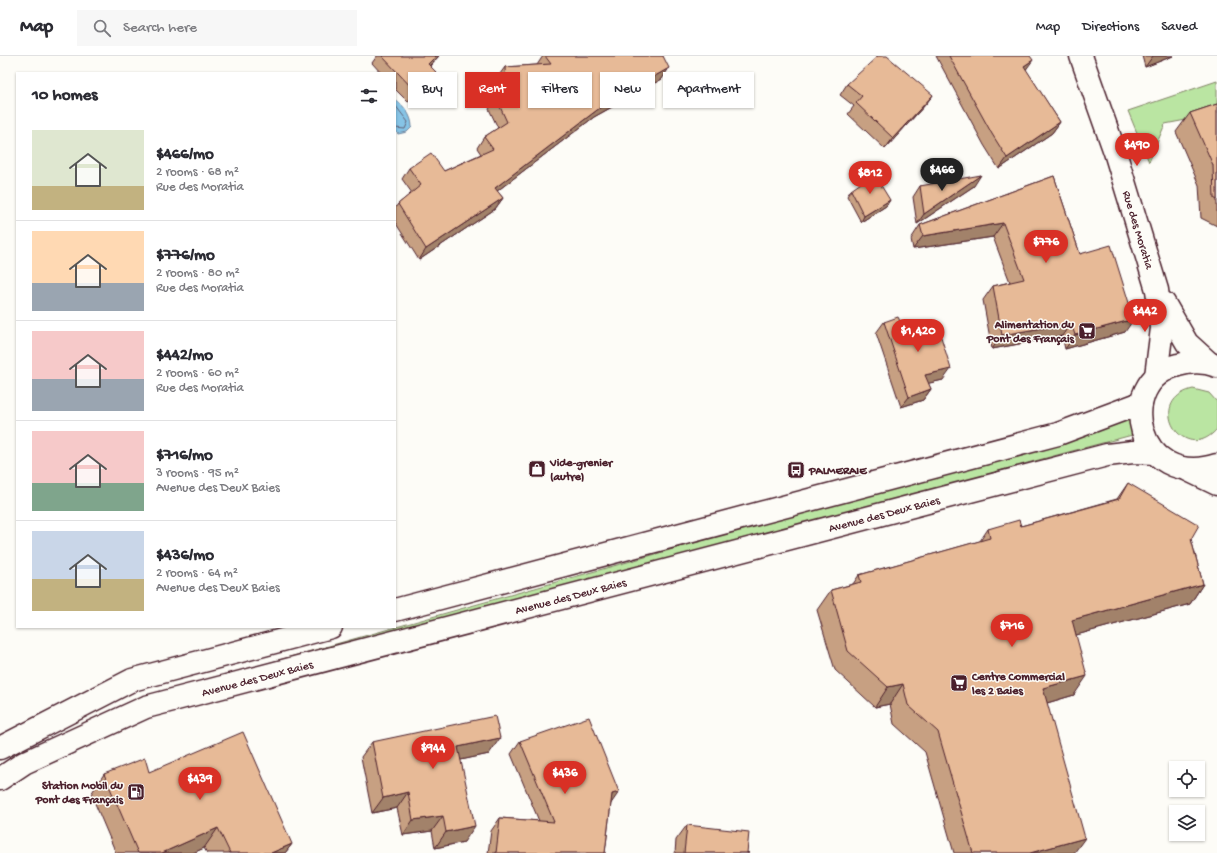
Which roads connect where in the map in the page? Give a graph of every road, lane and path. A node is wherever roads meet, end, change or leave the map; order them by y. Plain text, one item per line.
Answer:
1 (1081, 56) edge
2 (1157, 290) junction
3 (1213, 365) edge
4 (1156, 376) junction
5 (1141, 403) junction
6 (1155, 453) junction
7 (1217, 465) edge
8 (1188, 470) junction
9 (1217, 484) edge
10 (396, 610) edge
11 (327, 628) edge
12 (0, 748) edge
13 (0, 779) edge

1 - 2 main road, Rue des Moratia
2 - 3 main road, Rue des Moratia
2 - 4 main road, Rue des Moratia
3 - 4 main road
4 - 5 main road
5 - 6 main road
5 - 10 main road
6 - 8 main road
6 - 13 main road, Avenue des Deux Baies
7 - 8 main road
8 - 9 main road
11 - 12 main road

